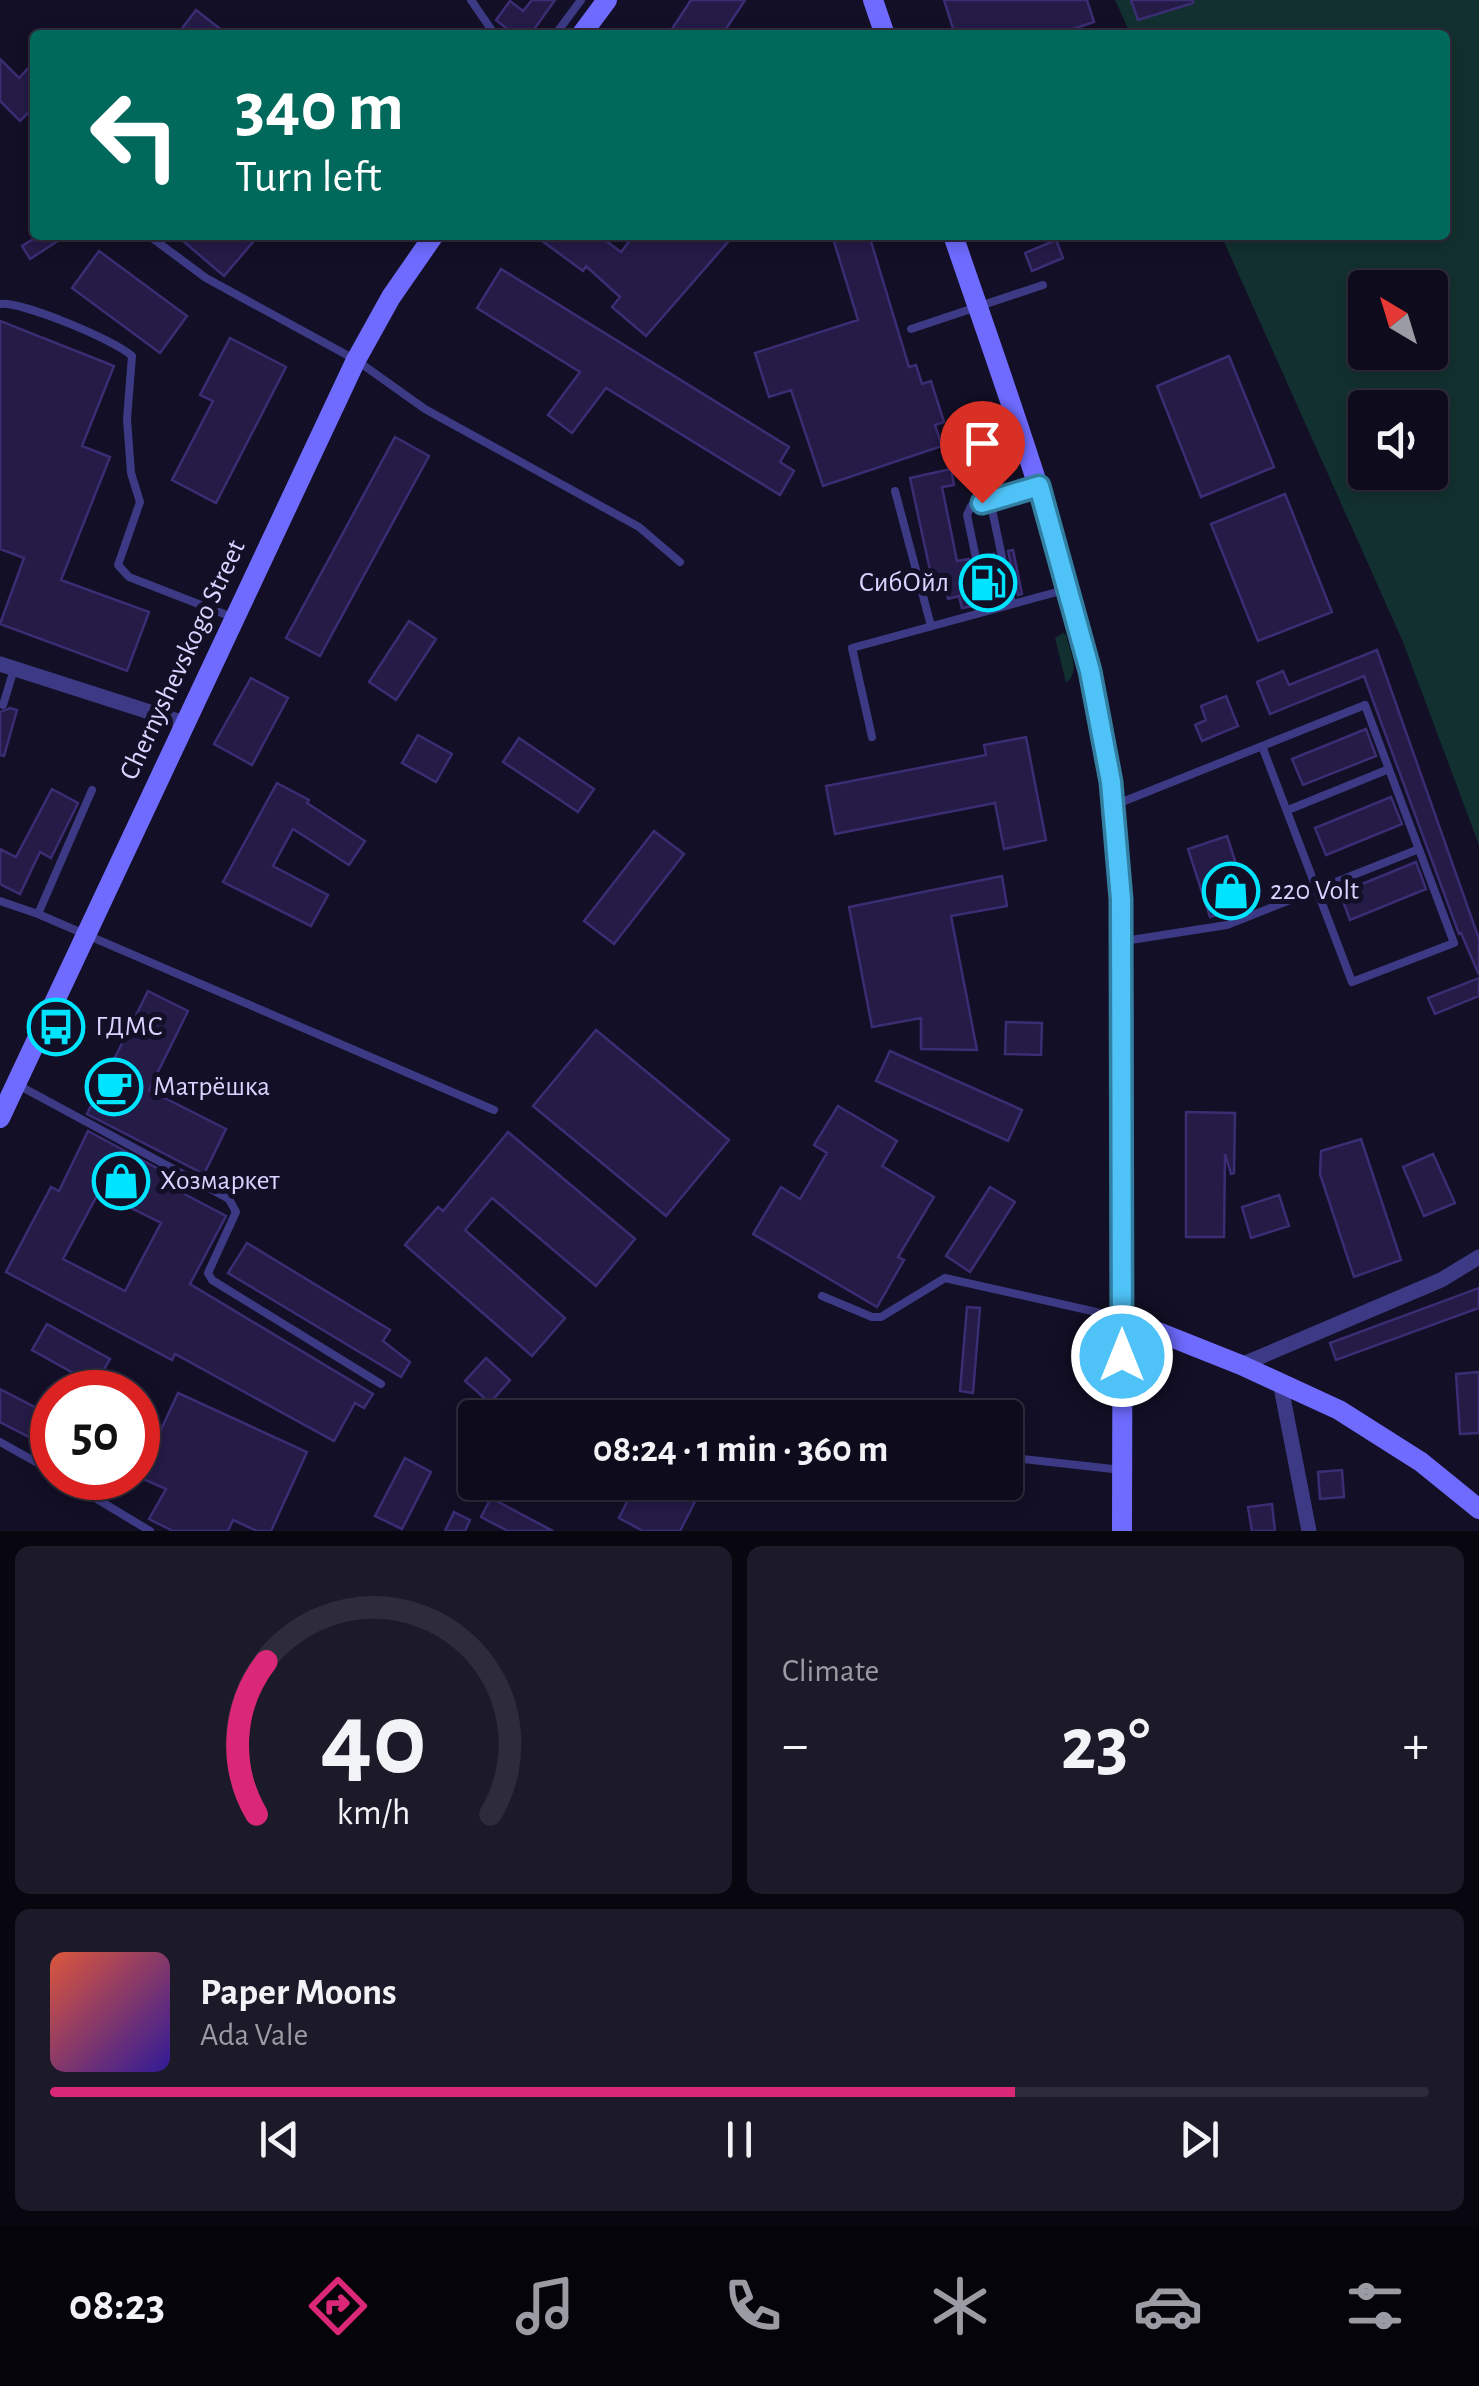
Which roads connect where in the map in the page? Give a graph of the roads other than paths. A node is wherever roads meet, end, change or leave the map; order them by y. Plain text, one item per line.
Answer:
1 (471, 0) edge
2 (581, 0) edge
3 (607, 0) edge
4 (873, 0) edge
5 (492, 30) edge
6 (560, 30) edge
7 (586, 30) edge
8 (882, 30) edge
9 (155, 240) edge
10 (431, 240) edge
11 (954, 240) edge
12 (1043, 285) dead end
13 (0, 304) edge
14 (977, 307) junction
15 (911, 329) dead end
16 (356, 360) junction
17 (1039, 486) junction
18 (895, 490) dead end
19 (996, 499) junction
20 (680, 562) dead end
21 (1070, 589) junction
22 (1012, 604) junction
23 (987, 611) junction
24 (233, 617) junction
25 (931, 626) junction
26 (7, 666) edge
27 (3, 706) dead end
28 (184, 722) junction
29 (872, 737) dead end
30 (1262, 746) junction
31 (1389, 769) junction
32 (92, 790) dead end
33 (1113, 806) junction
34 (1288, 810) junction
35 (1419, 849) junction
36 (1319, 888) junction
37 (0, 901) edge
38 (38, 914) junction
39 (85, 935) junction
40 (1121, 942) junction
41 (16, 1084) junction
42 (494, 1110) dead end
43 (0, 1118) edge
44 (1479, 1257) edge
45 (822, 1296) dead end
46 (1122, 1318) junction
47 (1241, 1365) junction
48 (1280, 1382) junction
49 (380, 1384) dead end
50 (0, 1442) edge
51 (30, 1459) edge
52 (1023, 1459) edge
53 (1122, 1470) junction
54 (99, 1500) edge
55 (1479, 1509) edge
56 (150, 1531) edge
57 (1122, 1531) edge
58 (1309, 1531) edge

1 - 5 lane
2 - 6 lane
3 - 7 main road
4 - 8 main road
9 - 16 lane
10 - 16 main road, Chernyshevskogo Street
11 - 14 main road
12 - 14 lane
13 - 24 lane
14 - 15 lane
14 - 17 main road
16 - 20 lane
16 - 24 main road, Chernyshevskogo Street
17 - 19 lane
17 - 21 main road
18 - 25 lane
19 - 22 lane
19 - 23 lane
21 - 22 lane
21 - 33 main road
22 - 23 lane
23 - 25 lane
24 - 28 main road, Chernyshevskogo Street
25 - 29 lane
26 - 27 lane
26 - 28 street
28 - 39 main road, Chernyshevskogo Street
30 - 31 lane
30 - 33 lane
30 - 34 lane
31 - 34 lane
31 - 35 lane
32 - 38 lane
33 - 40 main road
34 - 36 lane
35 - 36 lane
35 - 36 lane
36 - 40 lane
37 - 38 lane
38 - 39 lane
39 - 41 main road, Chernyshevskogo Street
39 - 42 lane
40 - 46 main road
41 - 43 main road, Chernyshevskogo Street
41 - 49 lane
44 - 47 street
45 - 46 lane
46 - 47 main road
46 - 53 main road
47 - 48 main road
48 - 55 main road
48 - 58 street
50 - 51 lane
52 - 53 lane
53 - 57 main road
54 - 56 lane

